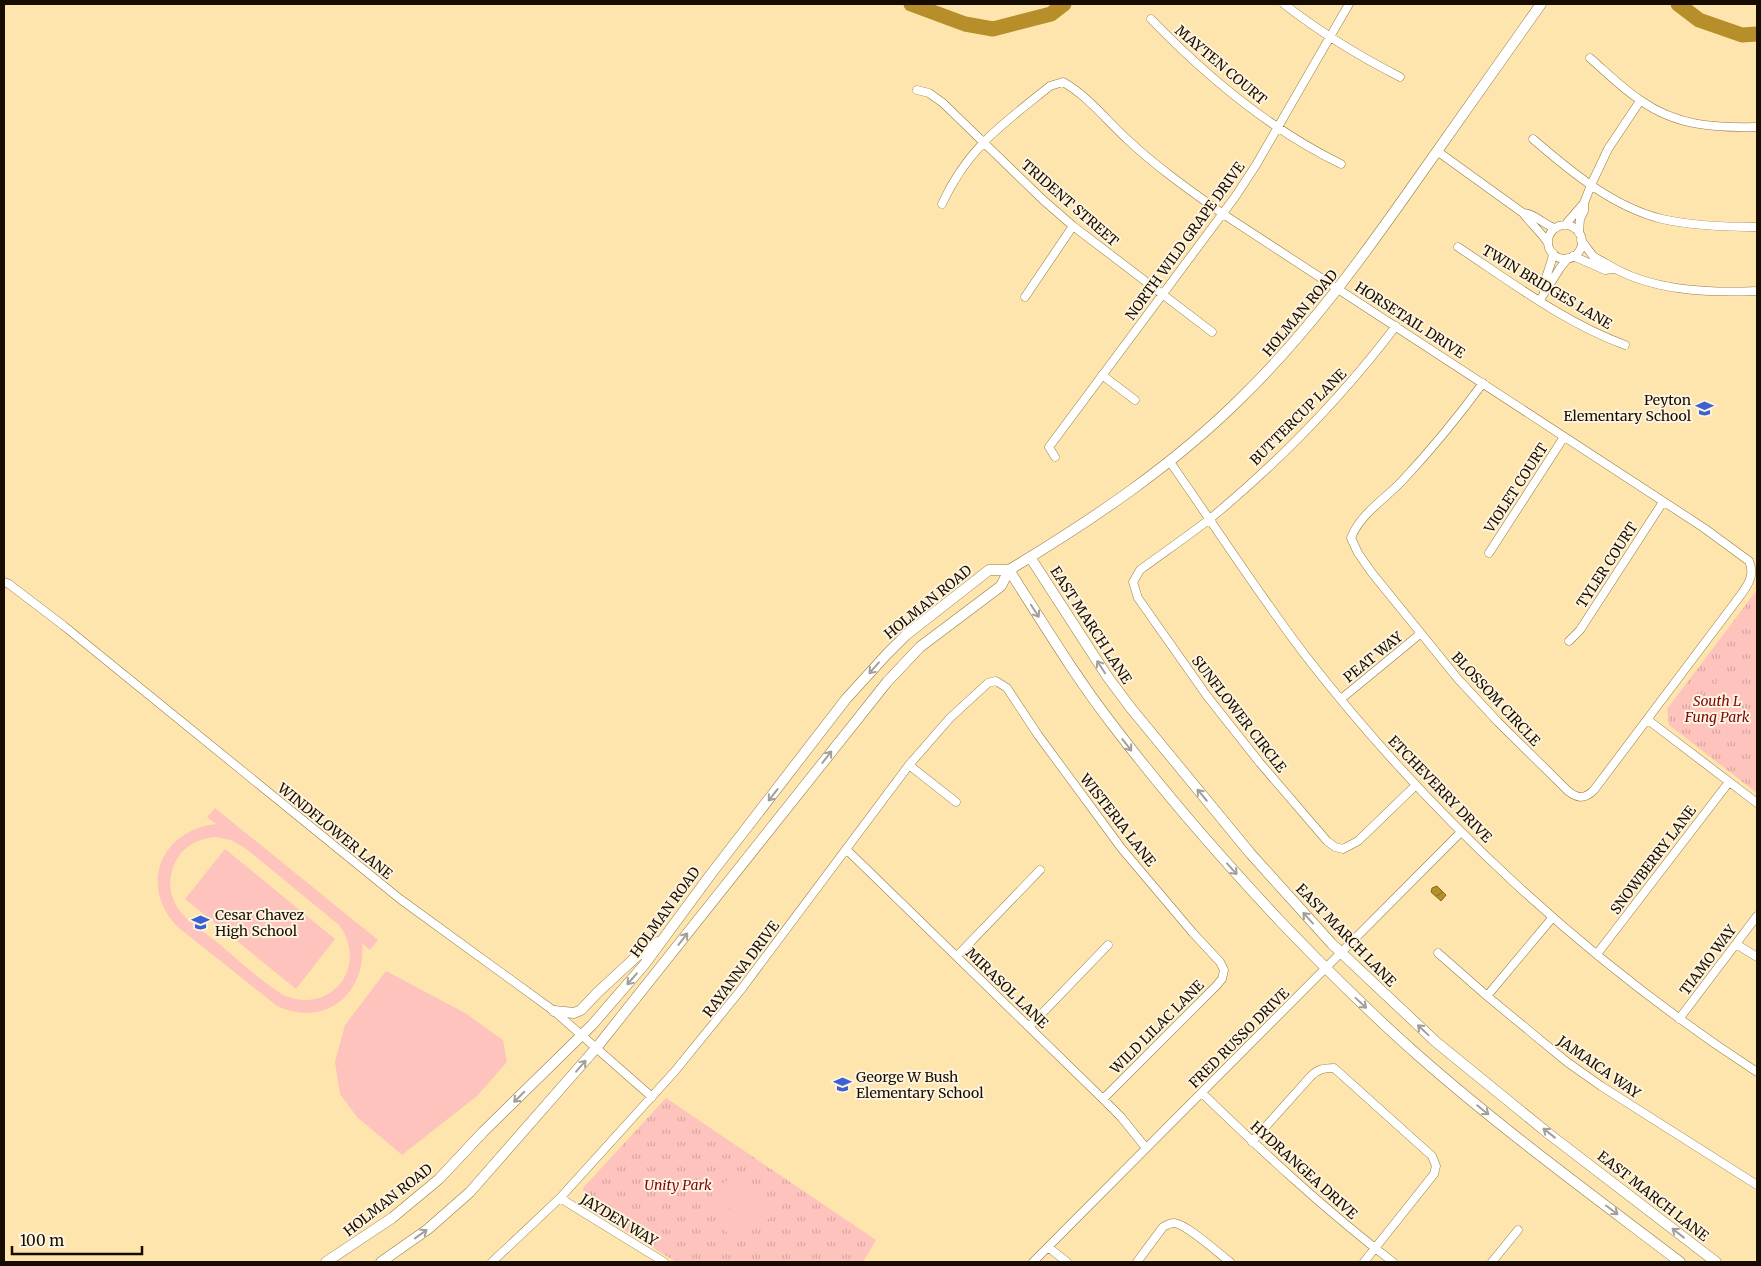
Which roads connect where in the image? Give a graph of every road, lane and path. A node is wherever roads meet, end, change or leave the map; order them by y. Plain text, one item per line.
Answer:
1 (1284, 4) edge
2 (1349, 4) edge
3 (1541, 4) edge
4 (1151, 20) dead end
5 (1330, 38) junction
6 (1590, 58) dead end
7 (1400, 77) dead end
8 (916, 90) dead end
9 (1640, 101) junction
10 (1278, 127) junction
11 (1757, 127) edge
12 (1533, 140) dead end
13 (983, 141) junction
14 (1437, 151) junction
15 (1341, 164) dead end
16 (1590, 185) junction
17 (1584, 203) junction
18 (942, 204) dead end
19 (1523, 213) junction
20 (1224, 214) junction
21 (1565, 225) junction
22 (1073, 226) junction
23 (1757, 226) edge
24 (1555, 228) junction
25 (1580, 236) junction
26 (1548, 243) junction
27 (1458, 247) dead end
28 (1553, 253) junction
29 (1570, 257) junction
30 (1614, 269) junction
31 (1339, 289) junction
32 (1757, 291) edge
33 (1544, 292) junction
34 (1163, 294) junction
35 (1025, 297) dead end
36 (1540, 300) junction
37 (1396, 326) junction
38 (1212, 332) dead end
39 (1625, 345) dead end
40 (1102, 375) junction
41 (1483, 382) junction
42 (1136, 400) dead end
43 (1564, 437) junction
44 (1055, 457) dead end
45 (1170, 462) junction
46 (1663, 502) junction
47 (1209, 519) junction
48 (1489, 553) dead end
49 (1030, 557) junction
50 (1752, 567) joint
51 (1009, 570) junction
52 (4, 582) edge
53 (1420, 634) junction
54 (1569, 641) dead end
55 (996, 681) joint
56 (1341, 699) junction
57 (1648, 720) junction
58 (908, 765) junction
59 (1729, 782) junction
60 (1416, 785) junction
61 (956, 802) dead end
62 (1757, 803) edge
63 (1461, 832) junction
64 (846, 849) junction
65 (1040, 870) dead end
66 (1757, 916) edge
67 (1553, 917) junction
68 (665, 937) junction
69 (1736, 944) junction
70 (1108, 946) dead end
71 (1438, 952) dead end
72 (1341, 954) junction
73 (1597, 954) junction
74 (957, 956) junction
75 (1757, 957) edge
76 (1326, 969) junction
77 (1224, 970) joint
78 (1487, 996) junction
79 (554, 1011) junction
80 (1679, 1019) junction
81 (1030, 1027) junction
82 (582, 1034) junction
83 (597, 1047) junction
84 (1757, 1072) edge
85 (1202, 1093) junction
86 (652, 1097) junction
87 (1103, 1099) junction
88 (1252, 1142) junction
89 (1146, 1148) junction
90 (1757, 1185) edge
91 (560, 1198) junction
92 (1518, 1230) dead end
93 (1048, 1247) junction
94 (1375, 1248) junction
95 (326, 1262) edge
96 (381, 1262) edge
97 (492, 1262) edge
98 (662, 1262) edge
99 (1033, 1262) edge
100 (1067, 1262) edge
101 (1137, 1262) edge
102 (1230, 1262) edge
103 (1364, 1262) edge
104 (1393, 1262) edge
105 (1492, 1262) edge
106 (1680, 1262) edge
107 (1716, 1262) edge

1 - 5 street
2 - 5 street, NORTH WILD GRAPE DRIVE
3 - 14 main road, HOLMAN ROAD
4 - 10 street, MAYTEN COURT
5 - 7 street
5 - 10 street, NORTH WILD GRAPE DRIVE
6 - 9 street
8 - 13 street, TRIDENT STREET
9 - 11 street
9 - 16 street
10 - 15 street, MAYTEN COURT
10 - 20 street, NORTH WILD GRAPE DRIVE
12 - 16 street
13 - 18 street
13 - 20 street, HORSETAIL DRIVE
13 - 22 street, TRIDENT STREET
14 - 19 street
14 - 31 main road, HOLMAN ROAD
16 - 17 street
16 - 23 street
17 - 21 street
17 - 25 street
19 - 24 street
19 - 26 street
20 - 31 street, HORSETAIL DRIVE
20 - 34 street, NORTH WILD GRAPE DRIVE
21 - 24 street
21 - 25 street
22 - 34 street, TRIDENT STREET
22 - 35 street
24 - 26 street
25 - 29 street
25 - 30 street
26 - 28 street
27 - 36 street, TWIN BRIDGES LANE
28 - 29 street
28 - 33 street
29 - 30 street
29 - 33 street
30 - 32 street
31 - 37 street, HORSETAIL DRIVE
31 - 45 main road, HOLMAN ROAD
33 - 36 street
34 - 38 street, TRIDENT STREET
34 - 40 street, NORTH WILD GRAPE DRIVE
36 - 39 street, TWIN BRIDGES LANE
37 - 41 street, HORSETAIL DRIVE
37 - 47 street, BUTTERCUP LANE
40 - 42 street
40 - 44 street, NORTH WILD GRAPE DRIVE
41 - 43 street, HORSETAIL DRIVE
41 - 53 street, BLOSSOM CIRCLE
43 - 46 street, HORSETAIL DRIVE
43 - 48 street, VIOLET COURT
45 - 47 street, ETCHEVERRY DRIVE
45 - 49 main road, HOLMAN ROAD
46 - 50 street, HORSETAIL DRIVE
46 - 54 street, TYLER COURT
47 - 56 street, ETCHEVERRY DRIVE
47 - 60 street, SUNFLOWER CIRCLE
49 - 51 main road, HOLMAN ROAD
72 -> 49 main road, EAST MARCH LANE
50 - 57 street, BLOSSOM CIRCLE
51 -> 68 main road, HOLMAN ROAD
51 -> 76 main road
83 -> 51 main road, HOLMAN ROAD
52 - 79 street, WINDFLOWER LANE
53 - 56 street, PEAT WAY
53 - 57 street, BLOSSOM CIRCLE
55 - 58 street, RAYANNA DRIVE
55 - 77 street, WISTERIA LANE
56 - 60 street, ETCHEVERRY DRIVE
57 - 59 street
58 - 61 street
58 - 64 street, RAYANNA DRIVE
59 - 62 street
59 - 73 street, SNOWBERRY LANE
60 - 63 street, ETCHEVERRY DRIVE
63 - 67 street, ETCHEVERRY DRIVE
63 - 72 street, FRED RUSSO DRIVE
64 - 74 street, MIRASOL LANE
64 - 86 street, RAYANNA DRIVE
65 - 74 street
66 - 69 street, TIAMO WAY
67 - 73 street, ETCHEVERRY DRIVE
67 - 78 street
68 - 79 main road
68 -> 82 main road, HOLMAN ROAD
69 - 75 street
69 - 80 street, TIAMO WAY
70 - 81 street
71 - 78 street, JAMAICA WAY
72 - 76 street, FRED RUSSO DRIVE
107 -> 72 main road, EAST MARCH LANE
73 - 80 street, ETCHEVERRY DRIVE
74 - 81 street, MIRASOL LANE
76 - 85 street, FRED RUSSO DRIVE
76 -> 106 main road
77 - 87 street, WILD LILAC LANE
78 - 90 street, JAMAICA WAY
79 - 82 street, WINDFLOWER LANE
80 - 84 street, ETCHEVERRY DRIVE
81 - 87 street, MIRASOL LANE
82 - 83 street, WINDFLOWER LANE
82 -> 95 main road, HOLMAN ROAD
83 - 86 street, WINDFLOWER LANE
96 -> 83 main road, HOLMAN ROAD
85 - 88 street, HYDRANGEA DRIVE
85 - 89 street, FRED RUSSO DRIVE
86 - 91 street, RAYANNA DRIVE
87 - 89 street, MIRASOL LANE
88 - 94 street, HYDRANGEA DRIVE
88 - 94 street
89 - 93 street, FRED RUSSO DRIVE
91 - 97 street, RAYANNA DRIVE
91 - 98 street, JAYDEN WAY
92 - 105 street
93 - 99 street, FRED RUSSO DRIVE
93 - 100 street
94 - 103 street
94 - 104 street, HYDRANGEA DRIVE
101 - 102 street

